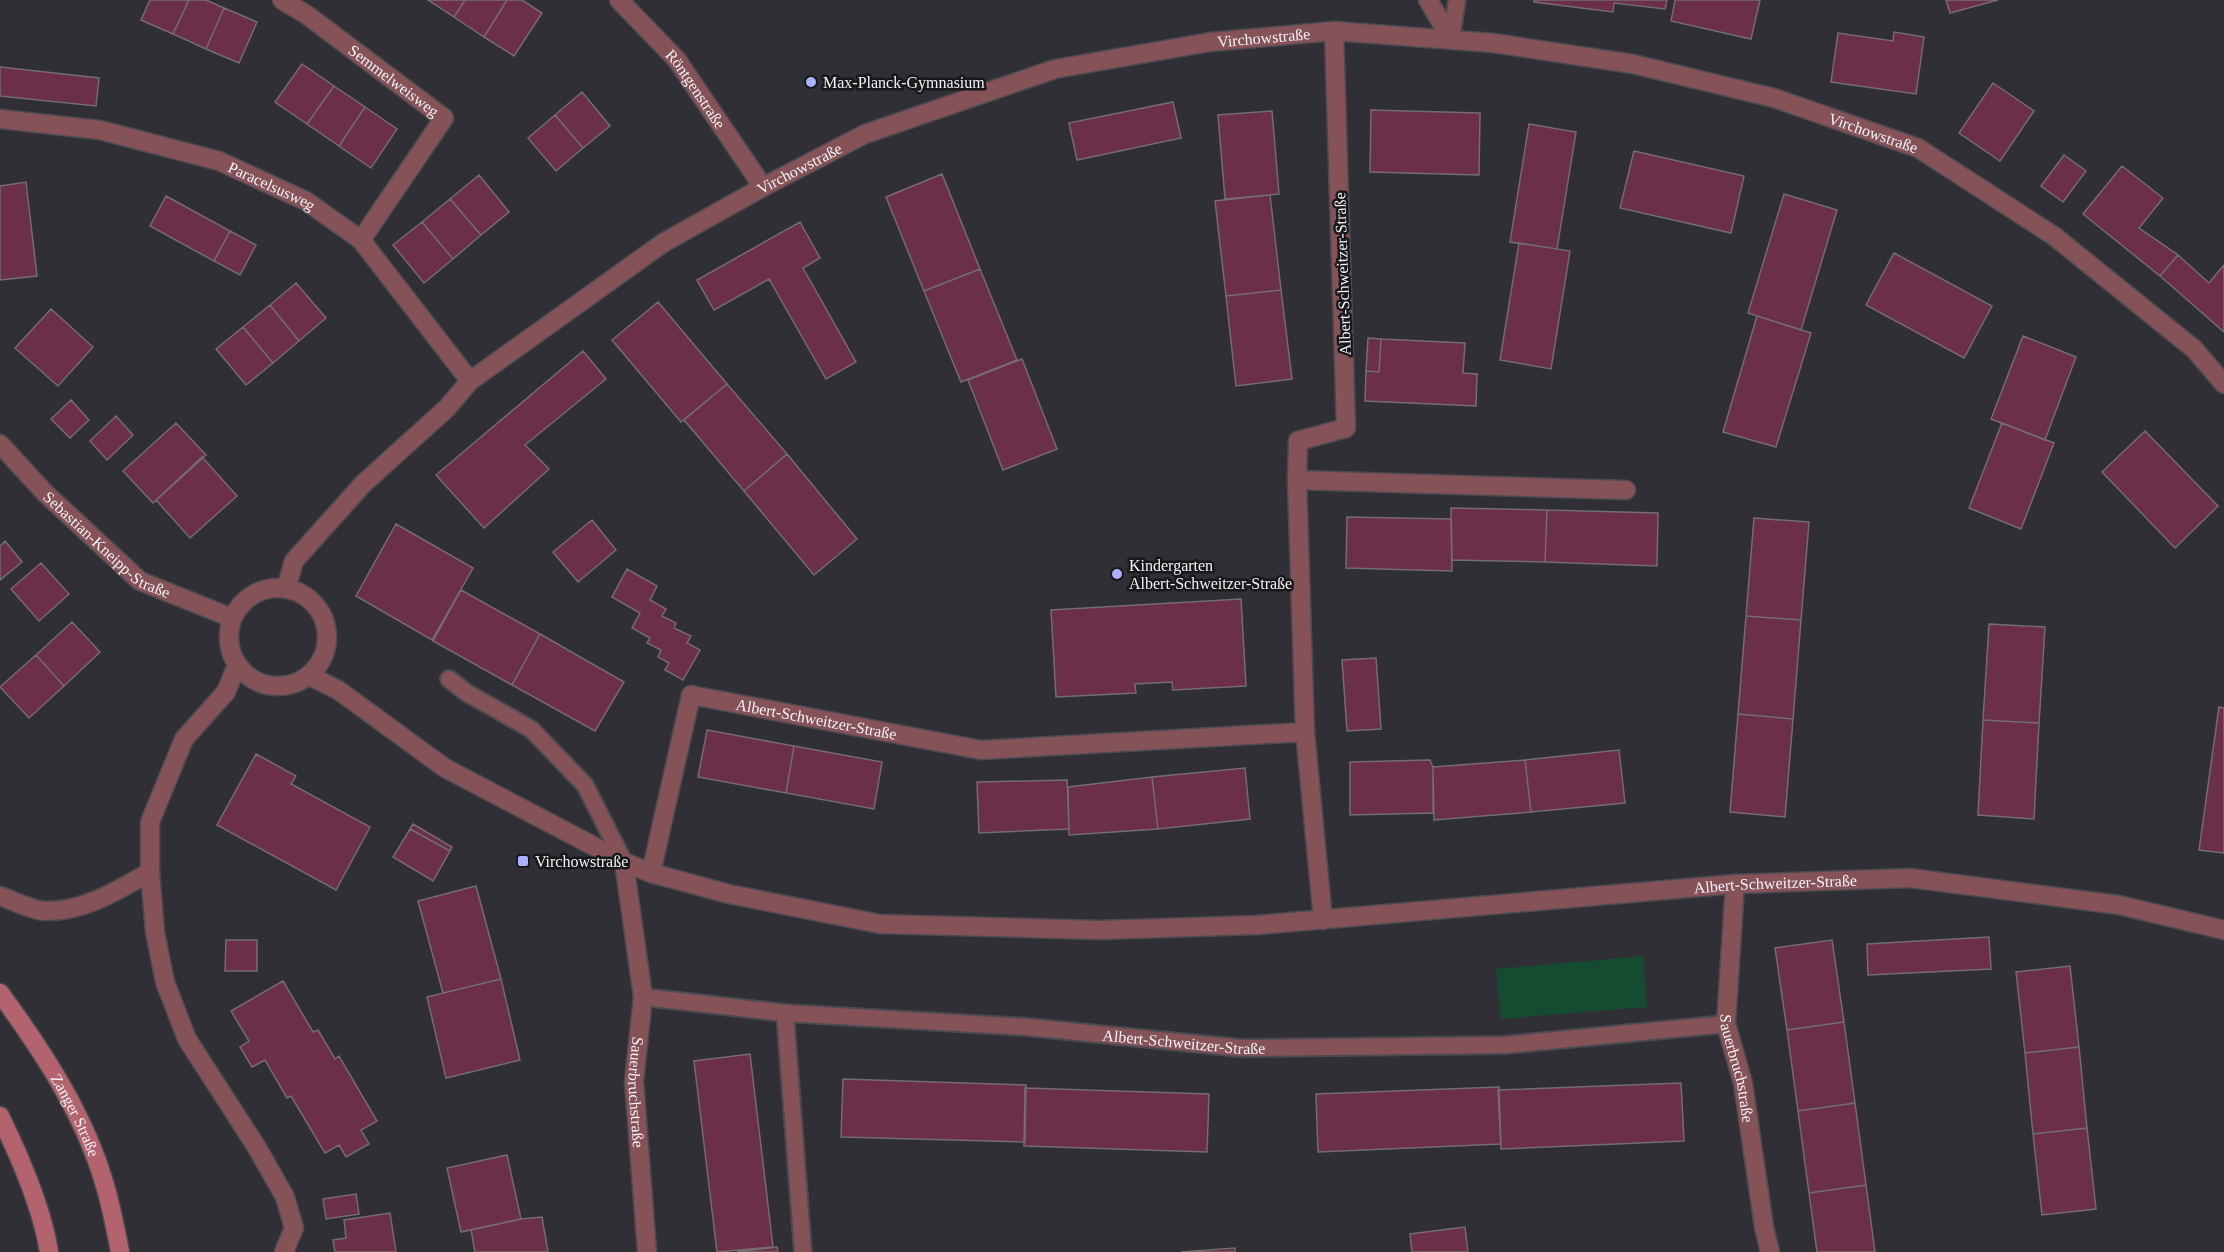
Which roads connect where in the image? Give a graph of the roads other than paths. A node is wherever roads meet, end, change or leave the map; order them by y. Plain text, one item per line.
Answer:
1 (282, 0) edge
2 (619, 0) edge
3 (1428, 0) edge
4 (1457, 0) edge
5 (1334, 31) junction
6 (1451, 39) junction
7 (0, 119) edge
8 (763, 187) junction
9 (361, 240) junction
10 (470, 381) junction
11 (2224, 384) edge
12 (0, 444) edge
13 (1297, 480) junction
14 (1626, 490) dead end
15 (286, 589) junction
16 (232, 618) junction
17 (322, 661) junction
18 (237, 665) junction
19 (310, 676) junction
20 (449, 679) dead end
21 (269, 686) junction
22 (338, 690) junction
23 (226, 692) junction
24 (1305, 732) junction
25 (624, 862) junction
26 (150, 872) junction
27 (651, 873) junction
28 (1735, 884) junction
29 (0, 896) edge
30 (1323, 920) junction
31 (2224, 930) edge
32 (0, 993) edge
33 (643, 997) junction
34 (785, 1012) junction
35 (1726, 1024) junction
36 (0, 1116) edge
37 (49, 1252) edge
38 (120, 1252) edge
39 (284, 1252) edge
40 (647, 1252) edge
41 (803, 1252) edge
42 (1770, 1252) edge

1 - 9 street, Semmelweisweg
2 - 8 street, Röntgenstraße
3 - 6 street
4 - 6 lane
5 - 6 street, Virchowstraße
5 - 8 street, Virchowstraße
5 - 13 street, Albert-Schweitzer-Straße
6 - 11 street, Virchowstraße
7 - 9 street, Paracelsusweg
8 - 10 street, Virchowstraße
9 - 10 street, Paracelsusweg
10 - 15 street, Virchowstraße
12 - 16 street, Sebastian-Kneipp-Straße
13 - 14 street
13 - 24 street, Albert-Schweitzer-Straße
15 - 16 street
15 - 17 street
16 - 18 street
17 - 19 street
17 - 22 street, Albert-Schweitzer-Straße
18 - 21 street
18 - 23 street
19 - 21 street
19 - 22 street, Albert-Schweitzer-Straße
20 - 25 lane
21 - 23 street
22 - 25 street, Albert-Schweitzer-Straße
23 - 26 street
24 - 27 street, Albert-Schweitzer-Straße
24 - 30 street, Albert-Schweitzer-Straße
25 - 27 street, Albert-Schweitzer-Straße
25 - 33 street, Sauerbruchstraße
26 - 29 street
26 - 39 street
27 - 30 street, Albert-Schweitzer-Straße
28 - 30 street, Albert-Schweitzer-Straße
28 - 31 street, Albert-Schweitzer-Straße
28 - 35 street, Sauerbruchstraße
32 - 38 street, Zanger Straße
33 - 34 lane, Albert-Schweitzer-Straße
33 - 40 street, Sauerbruchstraße
34 - 35 lane, Albert-Schweitzer-Straße
34 - 41 lane
35 - 42 street, Sauerbruchstraße
36 - 37 street

